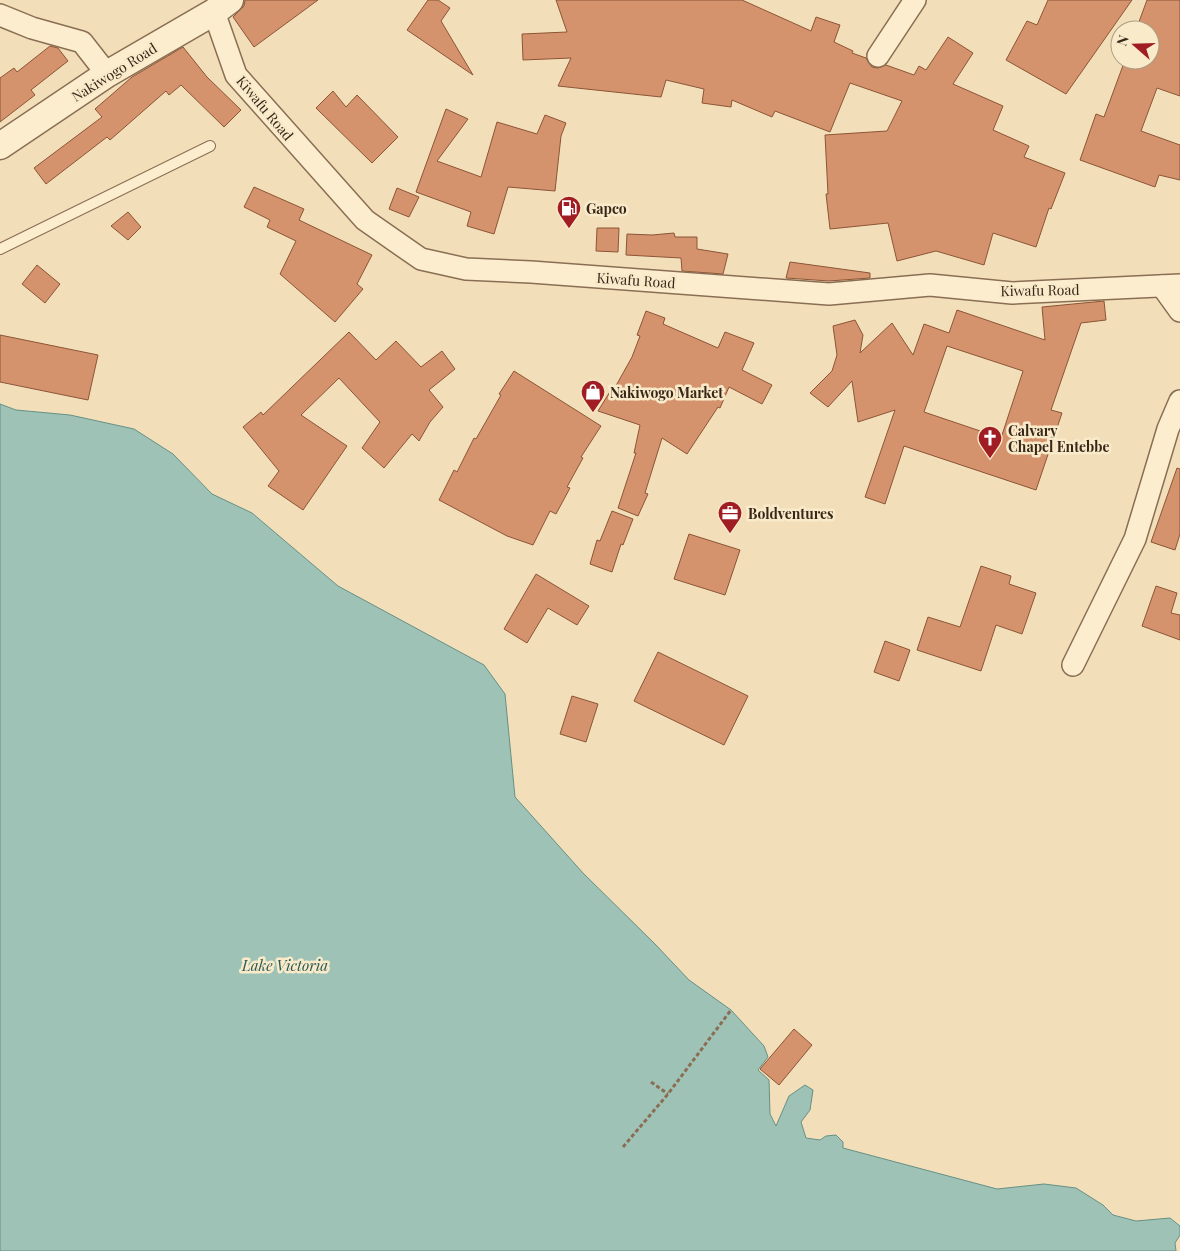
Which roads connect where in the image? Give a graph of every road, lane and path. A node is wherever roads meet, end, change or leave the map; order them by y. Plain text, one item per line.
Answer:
1 (915, 0) edge
2 (222, 6) edge
3 (0, 15) edge
4 (878, 56) dead end
5 (107, 74) junction
6 (0, 146) edge
7 (210, 146) dead end
8 (0, 249) edge
9 (1171, 286) edge
10 (1180, 311) edge
11 (1180, 401) edge
12 (1073, 665) dead end
13 (731, 1010) dead end
14 (651, 1082) dead end
15 (668, 1094) junction
16 (623, 1147) dead end

1 - 4 street
2 - 5 street, Nakiwogo Road
2 - 9 street, Kiwafu Road
3 - 5 street
5 - 6 street, Nakiwogo Road
7 - 8 lane
9 - 10 street
11 - 12 street
13 - 15 path
14 - 15 path
15 - 16 path

